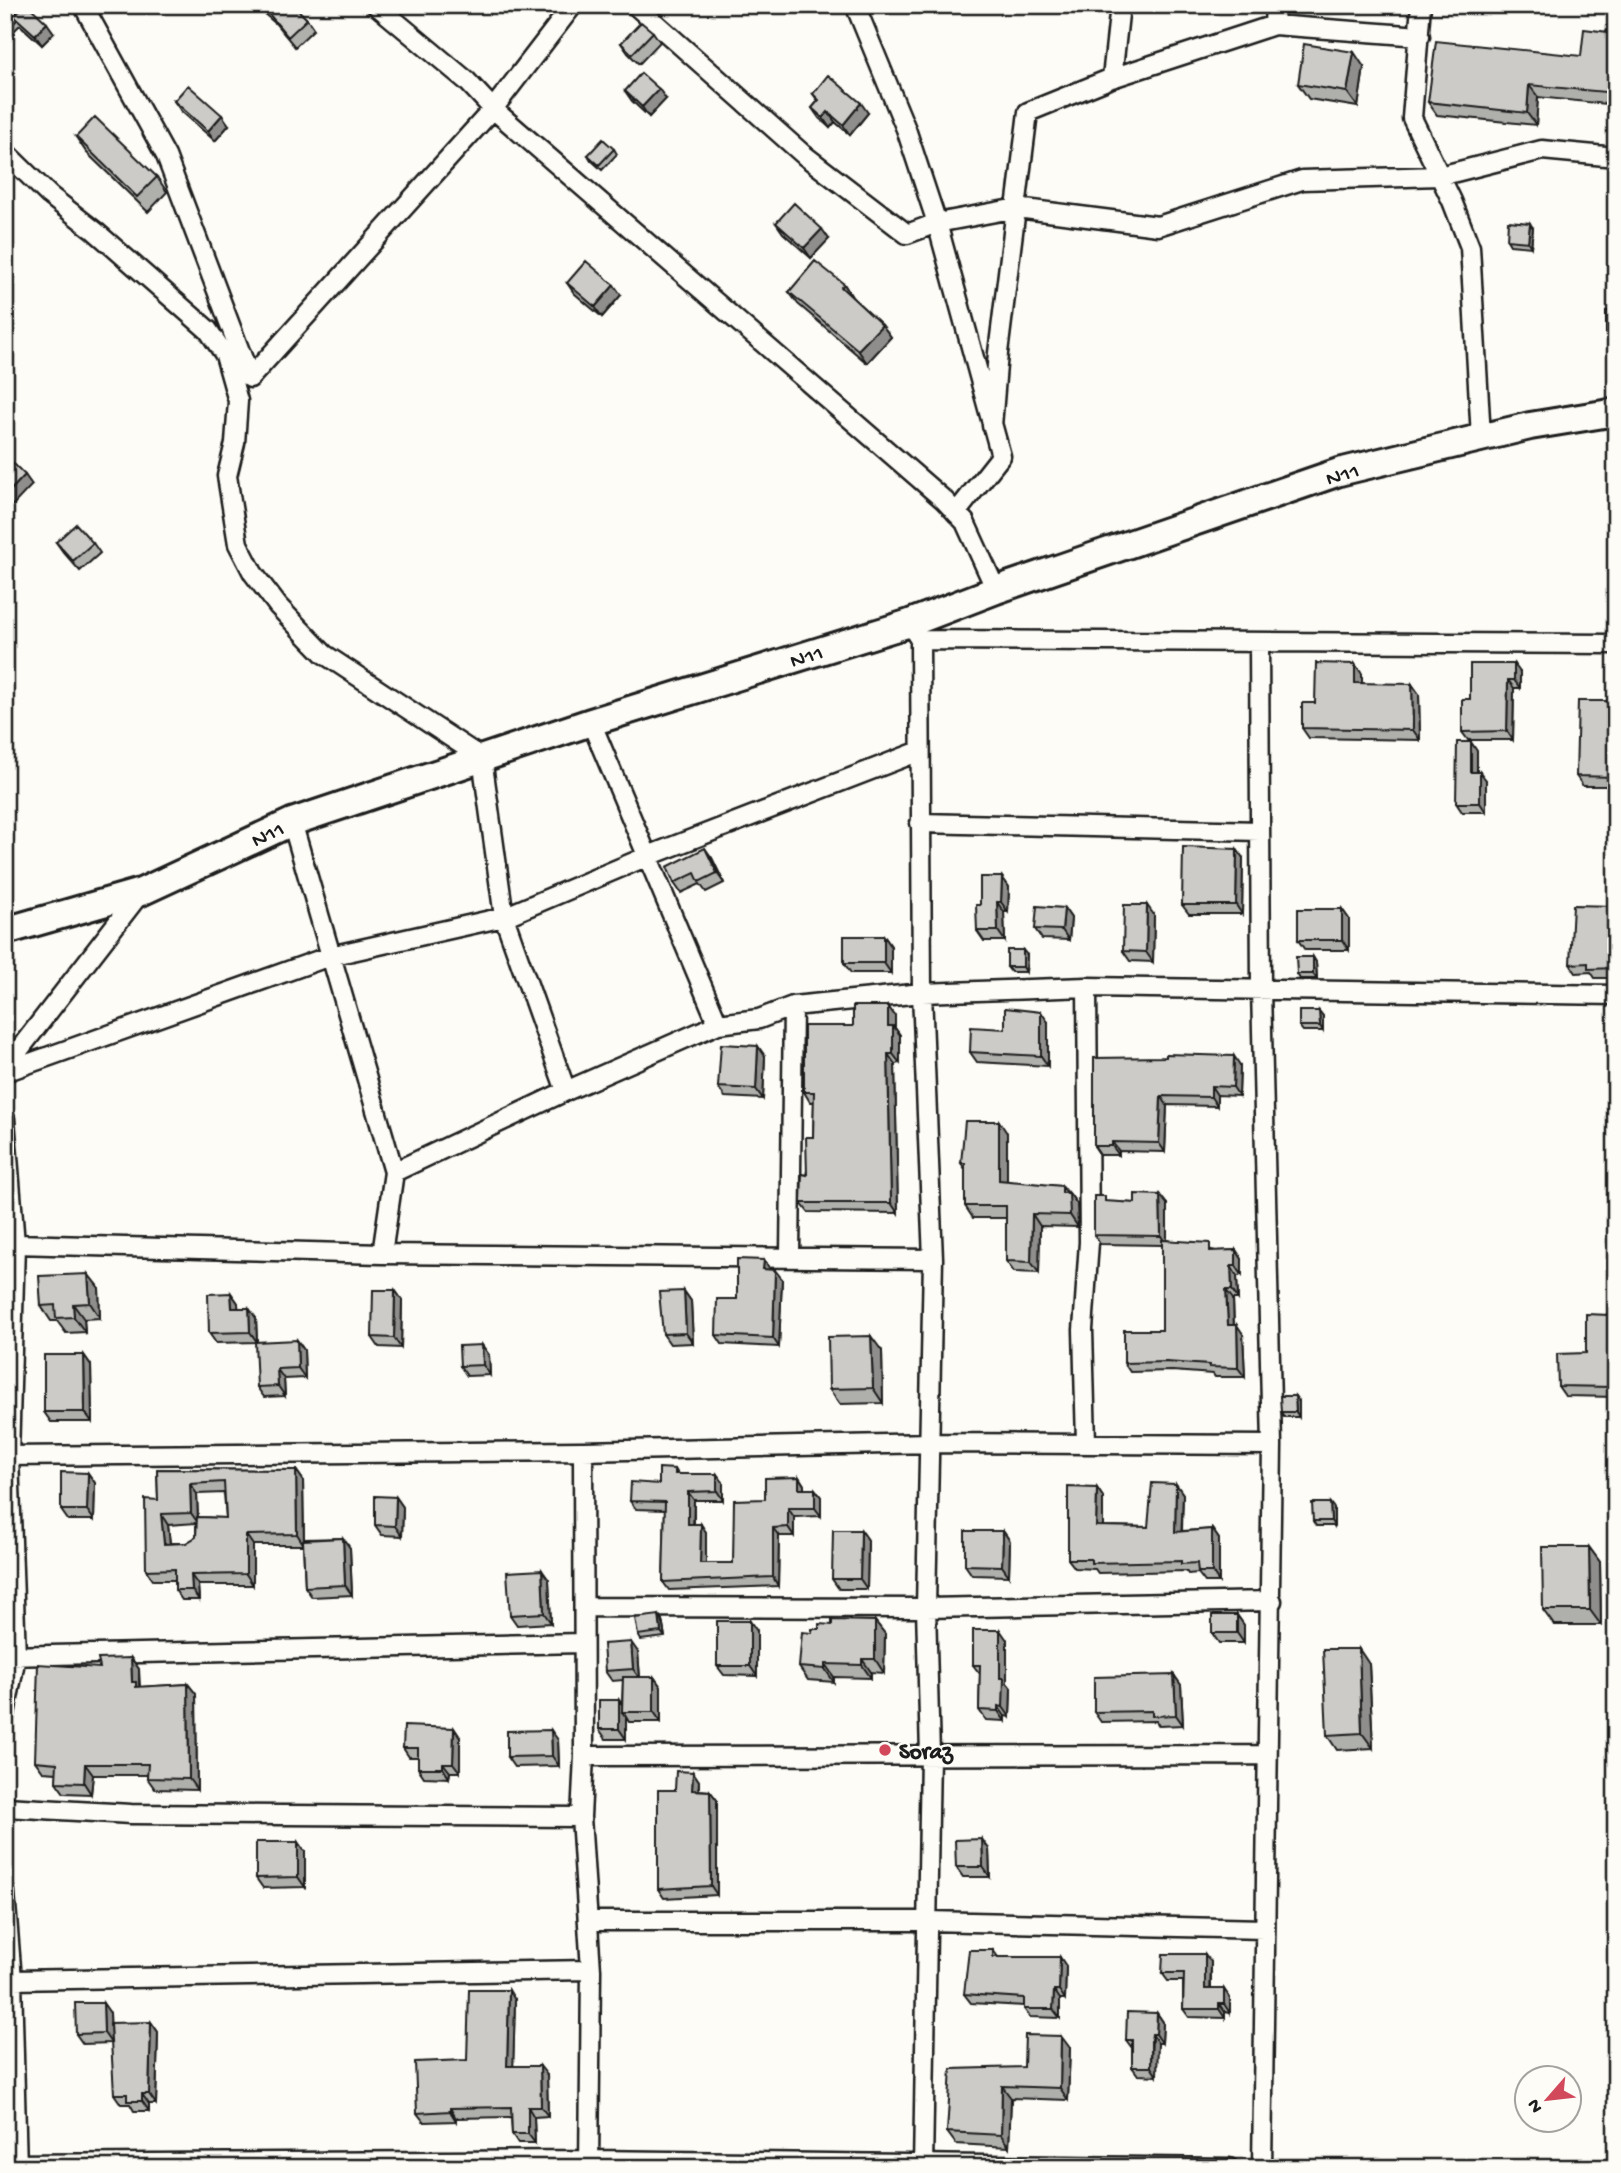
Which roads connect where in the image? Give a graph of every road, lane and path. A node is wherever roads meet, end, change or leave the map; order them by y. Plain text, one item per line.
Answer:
1 (83, 5) edge
2 (376, 5) edge
3 (573, 5) edge
4 (635, 5) edge
5 (855, 5) edge
6 (1121, 5) edge
7 (1275, 5) edge
8 (1421, 5) edge
9 (1274, 25) junction
10 (1420, 37) junction
11 (1112, 78) junction
12 (494, 109) junction
13 (5, 152) edge
14 (1616, 157) edge
15 (1440, 176) junction
16 (1017, 208) junction
17 (936, 223) junction
18 (225, 355) junction
19 (250, 378) junction
20 (1616, 412) edge
21 (992, 426) junction
22 (1481, 437) junction
23 (956, 513) junction
24 (996, 590) junction
25 (915, 632) junction
26 (1259, 643) junction
27 (1616, 644) edge
28 (591, 722) junction
29 (920, 751) junction
30 (482, 758) junction
31 (292, 821) junction
32 (920, 823) junction
33 (1260, 831) junction
34 (648, 856) junction
35 (141, 891) junction
36 (504, 917) junction
37 (5, 930) edge
38 (330, 956) junction
39 (1087, 987) junction
40 (1261, 989) junction
41 (922, 993) junction
42 (1616, 995) edge
43 (793, 1006) junction
44 (718, 1024) junction
45 (5, 1070) edge
46 (566, 1091) junction
47 (5, 1119) edge
48 (394, 1172) junction
49 (15, 1244) junction
50 (382, 1254) junction
51 (790, 1255) junction
52 (933, 1259) junction
53 (931, 1443) junction
54 (1086, 1443) junction
55 (1272, 1445) junction
56 (583, 1451) junction
57 (7, 1456) edge
58 (1272, 1601) junction
59 (584, 1607) junction
60 (926, 1608) junction
61 (583, 1643) junction
62 (10, 1656) edge
63 (5, 1714) edge
64 (930, 1755) junction
65 (1266, 1755) junction
66 (584, 1756) junction
67 (5, 1807) edge
68 (581, 1816) junction
69 (5, 1892) edge
70 (589, 1921) junction
71 (927, 1921) junction
72 (1264, 1929) junction
73 (591, 1970) junction
74 (12, 1980) junction
75 (9, 2022) edge
76 (590, 2164) edge
77 (13, 2165) edge
78 (395, 2166) edge
79 (923, 2166) edge
80 (1071, 2167) edge
81 (1229, 2168) edge
82 (1262, 2168) edge

1 - 19 street
2 - 12 street
3 - 12 street
4 - 17 street
5 - 17 street
6 - 11 street
7 - 9 street
8 - 10 street
9 - 10 street
9 - 11 street
10 - 15 street
11 - 16 street
12 - 19 street
12 - 23 street
13 - 18 street
14 - 15 street
15 - 16 street
15 - 22 street
16 - 17 street
16 - 21 street
17 - 21 street
18 - 19 street
18 - 30 street
20 - 22 main road, N11
21 - 23 street
22 - 24 main road, N11
23 - 24 street
24 - 25 main road, N11
25 - 26 street
25 - 28 main road, N11
25 - 29 street
26 - 27 street
26 - 33 street
28 - 30 main road, N11
28 - 34 street
29 - 32 street
29 - 34 street
30 - 31 main road, N11
30 - 36 street
31 - 35 main road, N11
31 - 38 street
32 - 33 street
32 - 41 street
33 - 40 street
34 - 36 street
34 - 44 street
35 - 37 main road, N11
35 - 45 street
36 - 38 street
36 - 46 street
38 - 45 street
38 - 48 street
39 - 40 street
39 - 41 street
39 - 54 street
40 - 42 street
40 - 55 street
41 - 43 street
41 - 52 street
43 - 44 street
43 - 51 street
44 - 46 street
46 - 48 street
47 - 49 street
48 - 50 street
49 - 50 street
49 - 57 street
50 - 51 street
51 - 52 street
52 - 53 street
53 - 54 street
53 - 56 street
53 - 60 street
54 - 55 street
55 - 58 street
56 - 57 street
56 - 59 street
57 - 62 street
58 - 60 street
58 - 65 street
59 - 60 street
59 - 61 street
60 - 64 street
61 - 62 street
61 - 66 street
62 - 63 street
64 - 65 street
64 - 66 street
64 - 71 street
65 - 72 street
66 - 68 street
67 - 68 street
68 - 70 street
69 - 74 street
70 - 71 street
70 - 73 street
71 - 72 street
71 - 79 street
72 - 82 street
73 - 74 street
73 - 76 street
74 - 75 street
75 - 77 street
76 - 78 street
76 - 79 street
77 - 78 street
79 - 80 street
80 - 81 street

